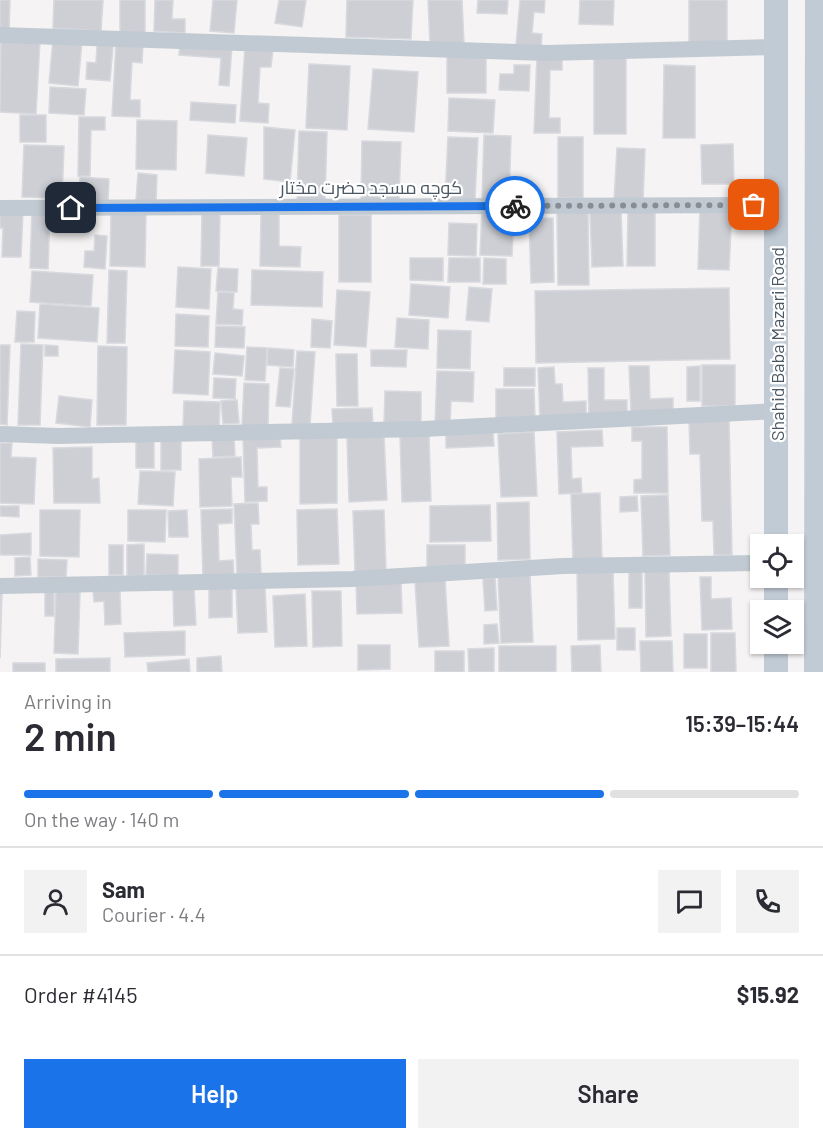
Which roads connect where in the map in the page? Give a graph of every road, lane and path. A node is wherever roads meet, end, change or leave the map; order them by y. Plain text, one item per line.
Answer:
1 (776, 0) edge
2 (817, 0) edge
3 (0, 35) edge
4 (777, 47) junction
5 (820, 72) edge
6 (778, 205) junction
7 (0, 208) edge
8 (820, 215) edge
9 (777, 411) junction
10 (0, 434) edge
11 (777, 534) edge
12 (750, 563) edge
13 (0, 586) edge
14 (820, 630) edge
15 (776, 654) edge
16 (776, 672) edge
17 (816, 672) edge

1 - 4 main road, Shahid Baba Mazari Road
2 - 5 main road
3 - 4 street
4 - 6 main road, Shahid Baba Mazari Road
5 - 8 main road
6 - 7 street, کوچه مسجد حضرت مختار
6 - 9 main road, Shahid Baba Mazari Road
8 - 14 main road
9 - 10 street
9 - 11 main road, Shahid Baba Mazari Road
12 - 13 street
14 - 17 main road
15 - 16 main road

